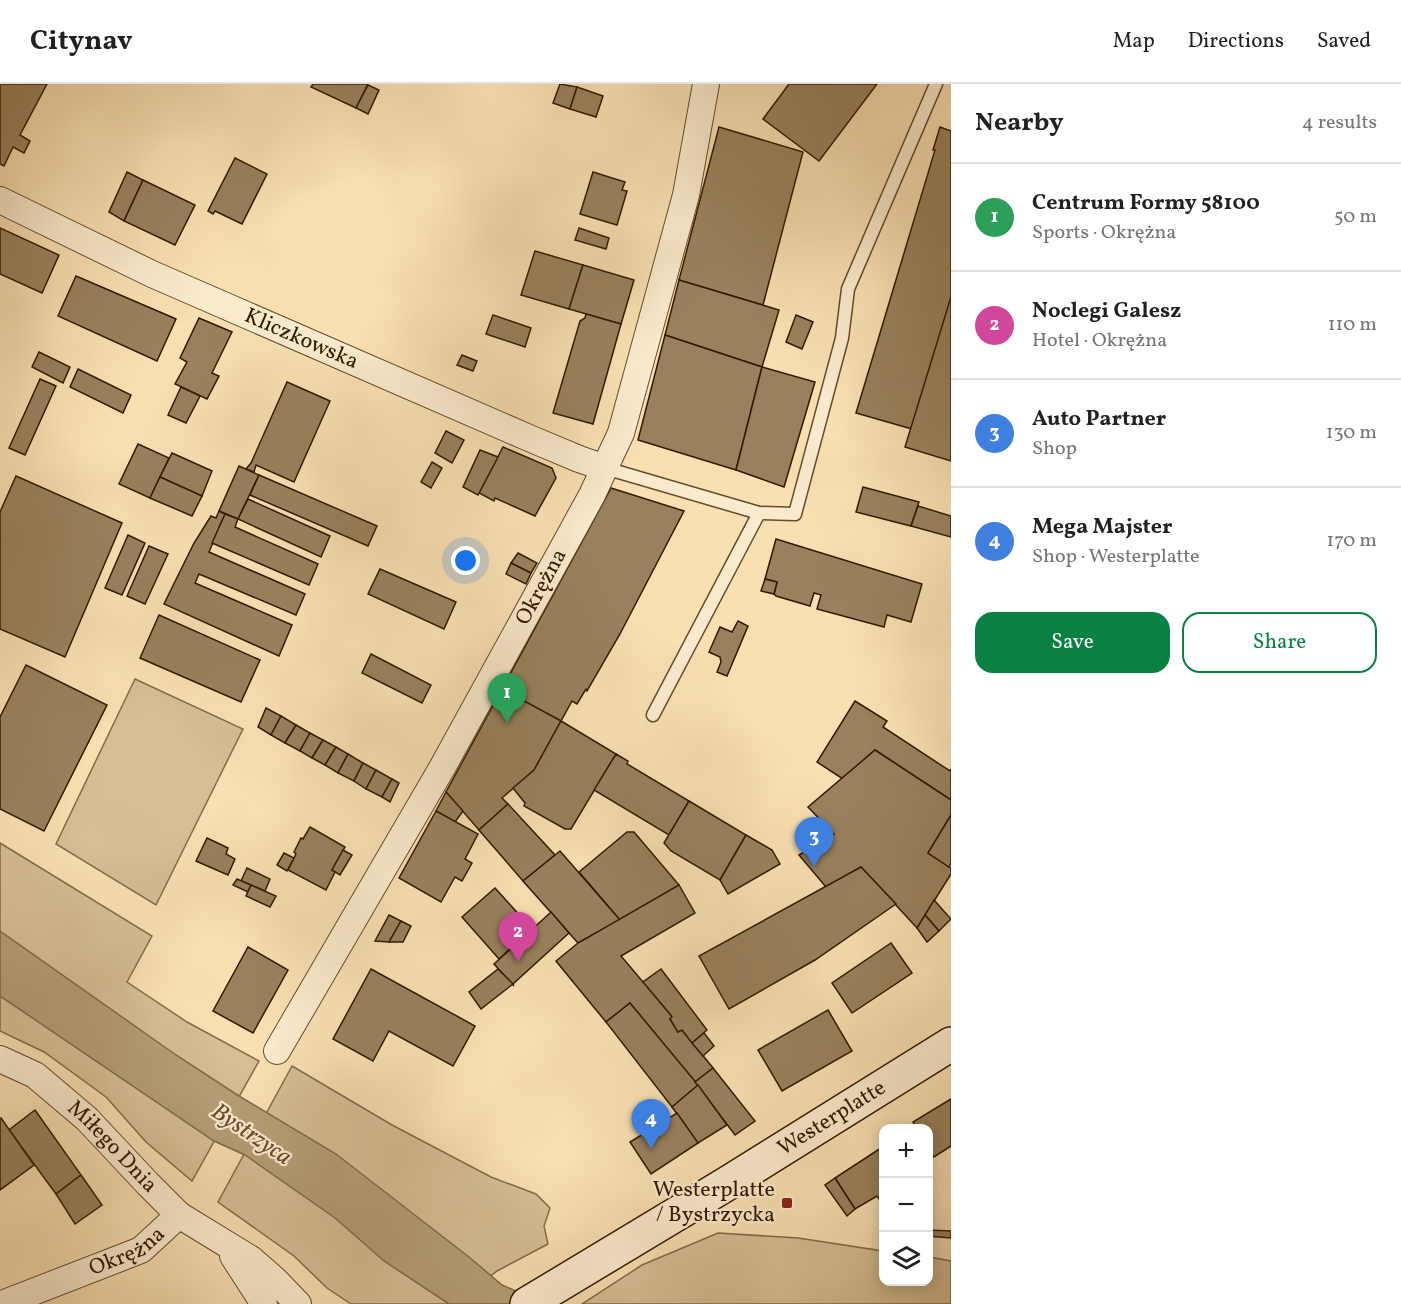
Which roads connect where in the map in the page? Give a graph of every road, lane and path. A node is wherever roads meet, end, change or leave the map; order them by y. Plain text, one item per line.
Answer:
1 (706, 84) edge
2 (936, 84) edge
3 (0, 200) edge
4 (605, 468) junction
5 (759, 513) junction
6 (653, 715) dead end
7 (951, 1044) edge
8 (277, 1051) dead end
9 (0, 1059) edge
10 (179, 1215) junction
11 (221, 1242) junction
12 (2, 1304) edge
13 (264, 1304) edge
14 (298, 1304) edge
15 (527, 1304) edge

1 - 4 street, Okrężna
2 - 5 lane
3 - 4 street, Kliczkowska
4 - 5 lane
4 - 8 street, Okrężna
5 - 6 lane
7 - 15 street, Westerplatte
9 - 10 street, Miłego Dnia
10 - 11 street, Miłego Dnia
10 - 12 street, Okrężna
11 - 13 street, Miłego Dnia
11 - 14 street, Miłego Dnia

